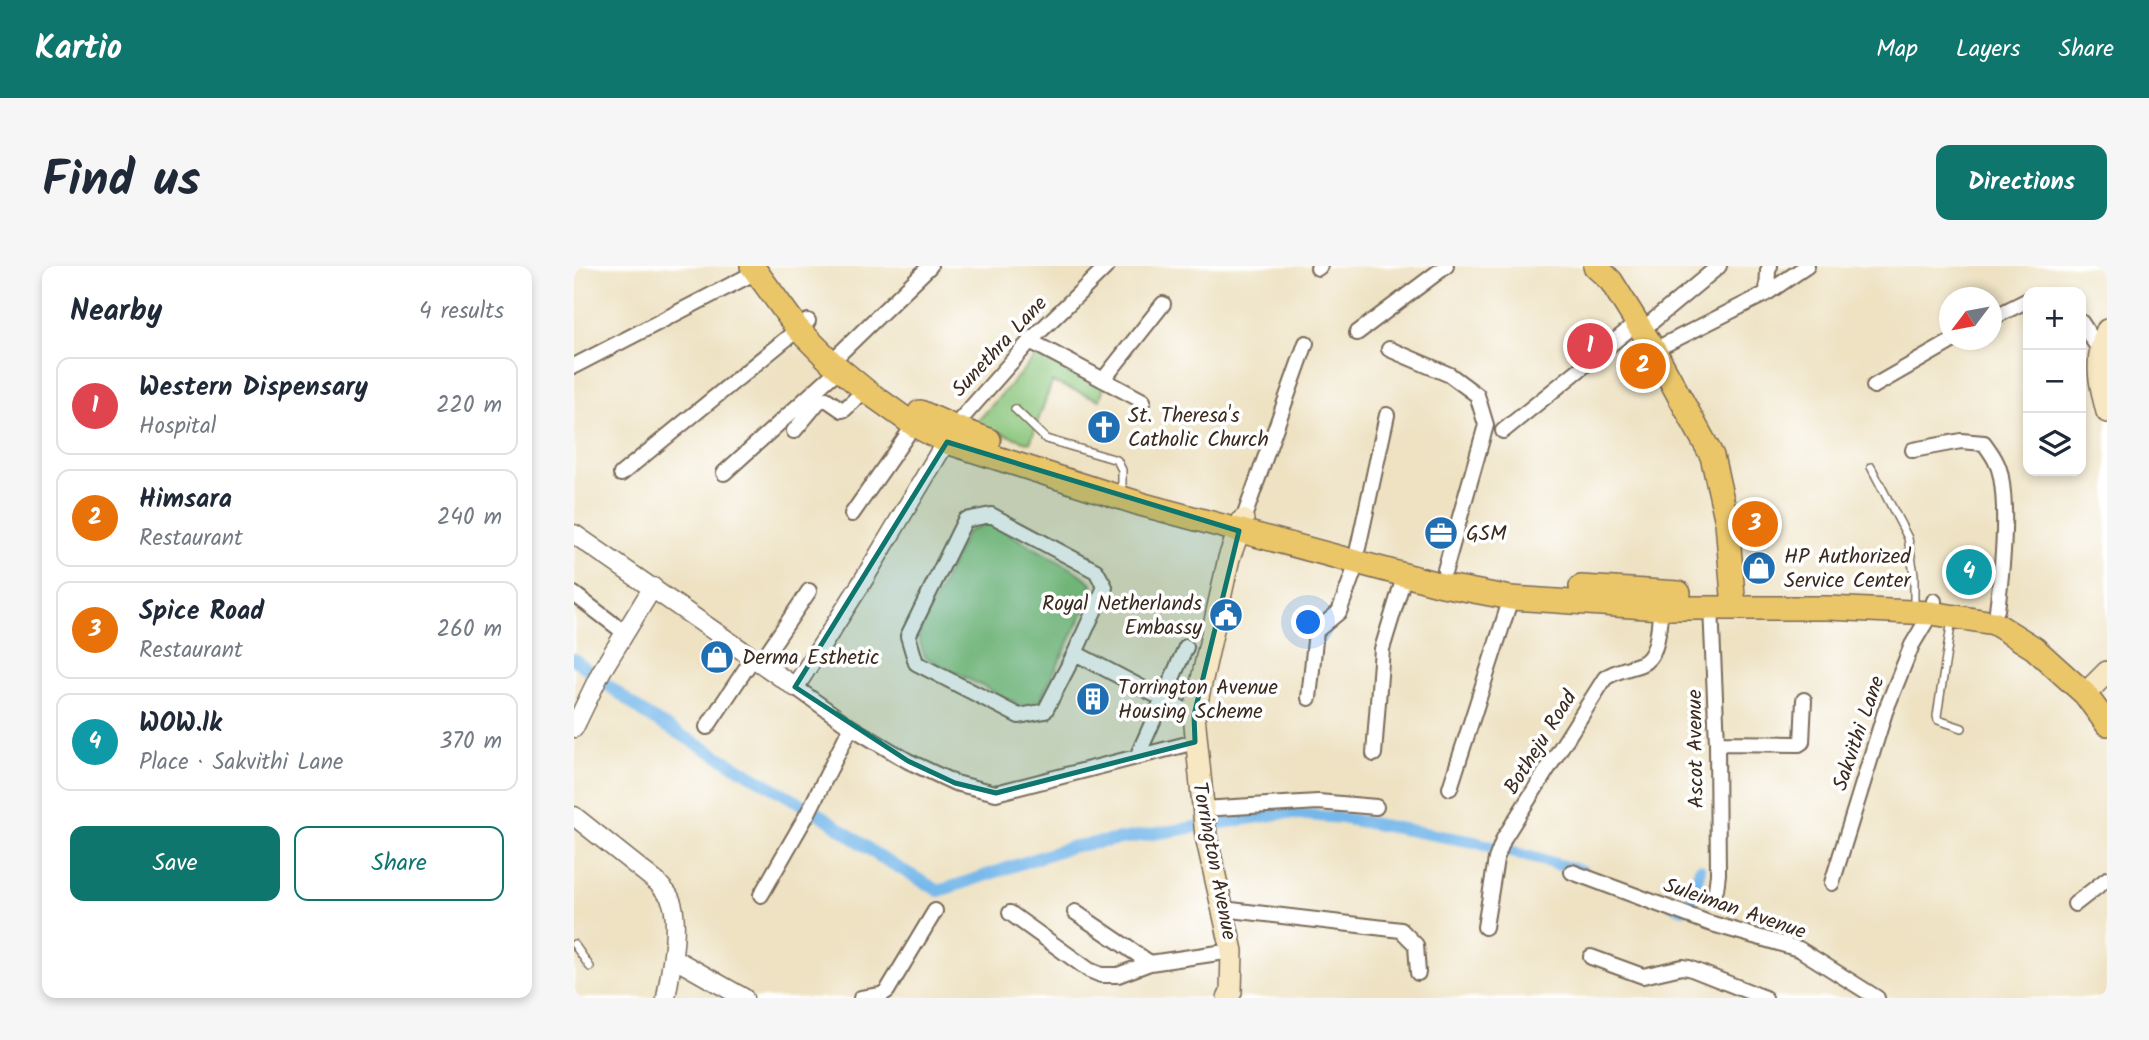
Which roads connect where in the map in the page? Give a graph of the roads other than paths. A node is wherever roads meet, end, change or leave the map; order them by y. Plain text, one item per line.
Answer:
1 (930, 266) edge
2 (1107, 266) edge
3 (1446, 266) edge
4 (1595, 266) edge
5 (1719, 266) edge
6 (1770, 266) edge
7 (1807, 266) edge
8 (758, 268) edge
9 (1767, 293) junction
10 (2023, 302) edge
11 (1163, 304) dead end
12 (2002, 313) edge
13 (803, 325) junction
14 (2086, 326) edge
15 (1639, 327) junction
16 (1357, 332) dead end
17 (2103, 340) edge
18 (1030, 341) junction
19 (1306, 343) dead end
20 (1389, 349) dead end
21 (1939, 349) edge
22 (1654, 350) junction
23 (576, 361) edge
24 (836, 361) junction
25 (1103, 380) junction
26 (1874, 386) dead end
27 (865, 390) junction
28 (1143, 401) dead end
29 (1015, 410) dead end
30 (2107, 412) edge
31 (1387, 415) dead end
32 (914, 425) junction
33 (794, 430) dead end
34 (1503, 431) dead end
35 (950, 435) junction
36 (1913, 450) dead end
37 (1871, 467) dead end
38 (724, 473) dead end
39 (621, 474) dead end
40 (1122, 486) junction
41 (852, 514) dead end
42 (1241, 525) junction
43 (574, 534) edge
44 (1357, 556) junction
45 (1445, 570) junction
46 (1405, 574) junction
47 (653, 587) junction
48 (809, 591) dead end
49 (574, 594) edge
50 (1511, 598) junction
51 (1726, 603) junction
52 (1933, 607) junction
53 (1661, 608) junction
54 (1997, 610) junction
55 (625, 633) junction
56 (1186, 647) dead end
57 (1075, 653) junction
58 (757, 661) junction
59 (795, 687) junction
60 (1164, 698) junction
61 (1309, 698) dead end
62 (2101, 698) edge
63 (1804, 699) dead end
64 (1194, 715) junction
65 (707, 727) dead end
66 (852, 727) junction
67 (1962, 728) dead end
68 (574, 729) edge
69 (1195, 742) junction
70 (1717, 743) junction
71 (1374, 754) dead end
72 (1138, 757) junction
73 (1450, 788) dead end
74 (1376, 807) dead end
75 (1202, 808) junction
76 (574, 816) edge
77 (1572, 872) dead end
78 (2107, 879) edge
79 (1832, 883) dead end
80 (1716, 890) dead end
81 (761, 895) dead end
82 (2075, 904) dead end
83 (1223, 909) junction
84 (935, 911) dead end
85 (1075, 912) dead end
86 (1010, 913) dead end
87 (1485, 927) dead end
88 (574, 944) edge
89 (1232, 951) junction
90 (1591, 957) dead end
91 (673, 958) junction
92 (1150, 963) junction
93 (590, 967) dead end
94 (1418, 973) dead end
95 (666, 998) edge
96 (744, 998) edge
97 (861, 998) edge
98 (1228, 998) edge
99 (1765, 998) edge
100 (1877, 998) edge

1 - 24 street
2 - 18 street, Sunethra Lane
3 - 16 street
4 - 15 main road
5 - 15 street
6 - 9 street
7 - 9 street
8 - 13 main road
8 - 23 street
9 - 22 street
10 - 12 street
11 - 25 street
13 - 24 main road
13 - 39 street
14 - 17 street
15 - 22 main road
15 - 34 street
17 - 30 main road
18 - 25 street
18 - 35 street, Sunethra Lane
19 - 42 street
20 - 45 street
21 - 26 street
22 - 51 main road
24 - 27 main road
24 - 35 main road
24 - 38 street
25 - 28 street
27 - 32 main road
27 - 33 street
29 - 40 lane
31 - 44 street
32 - 35 main road
32 - 41 street
35 - 40 main road
35 - 42 main road
35 - 59 street
36 - 54 street
37 - 52 lane
40 - 42 main road
42 - 44 main road
42 - 64 main road, Torrington Avenue
43 - 47 street
44 - 45 main road
44 - 46 main road
44 - 61 street
45 - 51 main road
46 - 50 main road
46 - 71 street
47 - 55 street
47 - 58 street
48 - 58 street
49 - 55 street
50 - 53 main road
50 - 73 street
51 - 52 main road
51 - 53 main road
51 - 70 street, Ascot Avenue
52 - 54 main road
52 - 62 main road
52 - 67 lane
52 - 79 street, Sakvithi Lane
53 - 87 street, Botheju Road
54 - 62 main road
55 - 68 street
56 - 60 street
57 - 57 street
57 - 60 street
58 - 59 street
58 - 65 street
59 - 66 street
60 - 64 street
60 - 72 street
63 - 70 street
64 - 69 main road, Torrington Avenue
66 - 72 street
66 - 81 street
69 - 72 street
69 - 75 main road, Torrington Avenue
70 - 80 street, Ascot Avenue
74 - 75 street
75 - 83 main road, Torrington Avenue
76 - 91 street
77 - 100 street, Suleiman Avenue
78 - 82 street
83 - 89 main road, Torrington Avenue
83 - 94 street
84 - 97 street
85 - 92 street
86 - 92 street
88 - 93 lane
89 - 92 street
89 - 98 main road, Torrington Avenue
90 - 99 street
91 - 95 street
91 - 96 street

